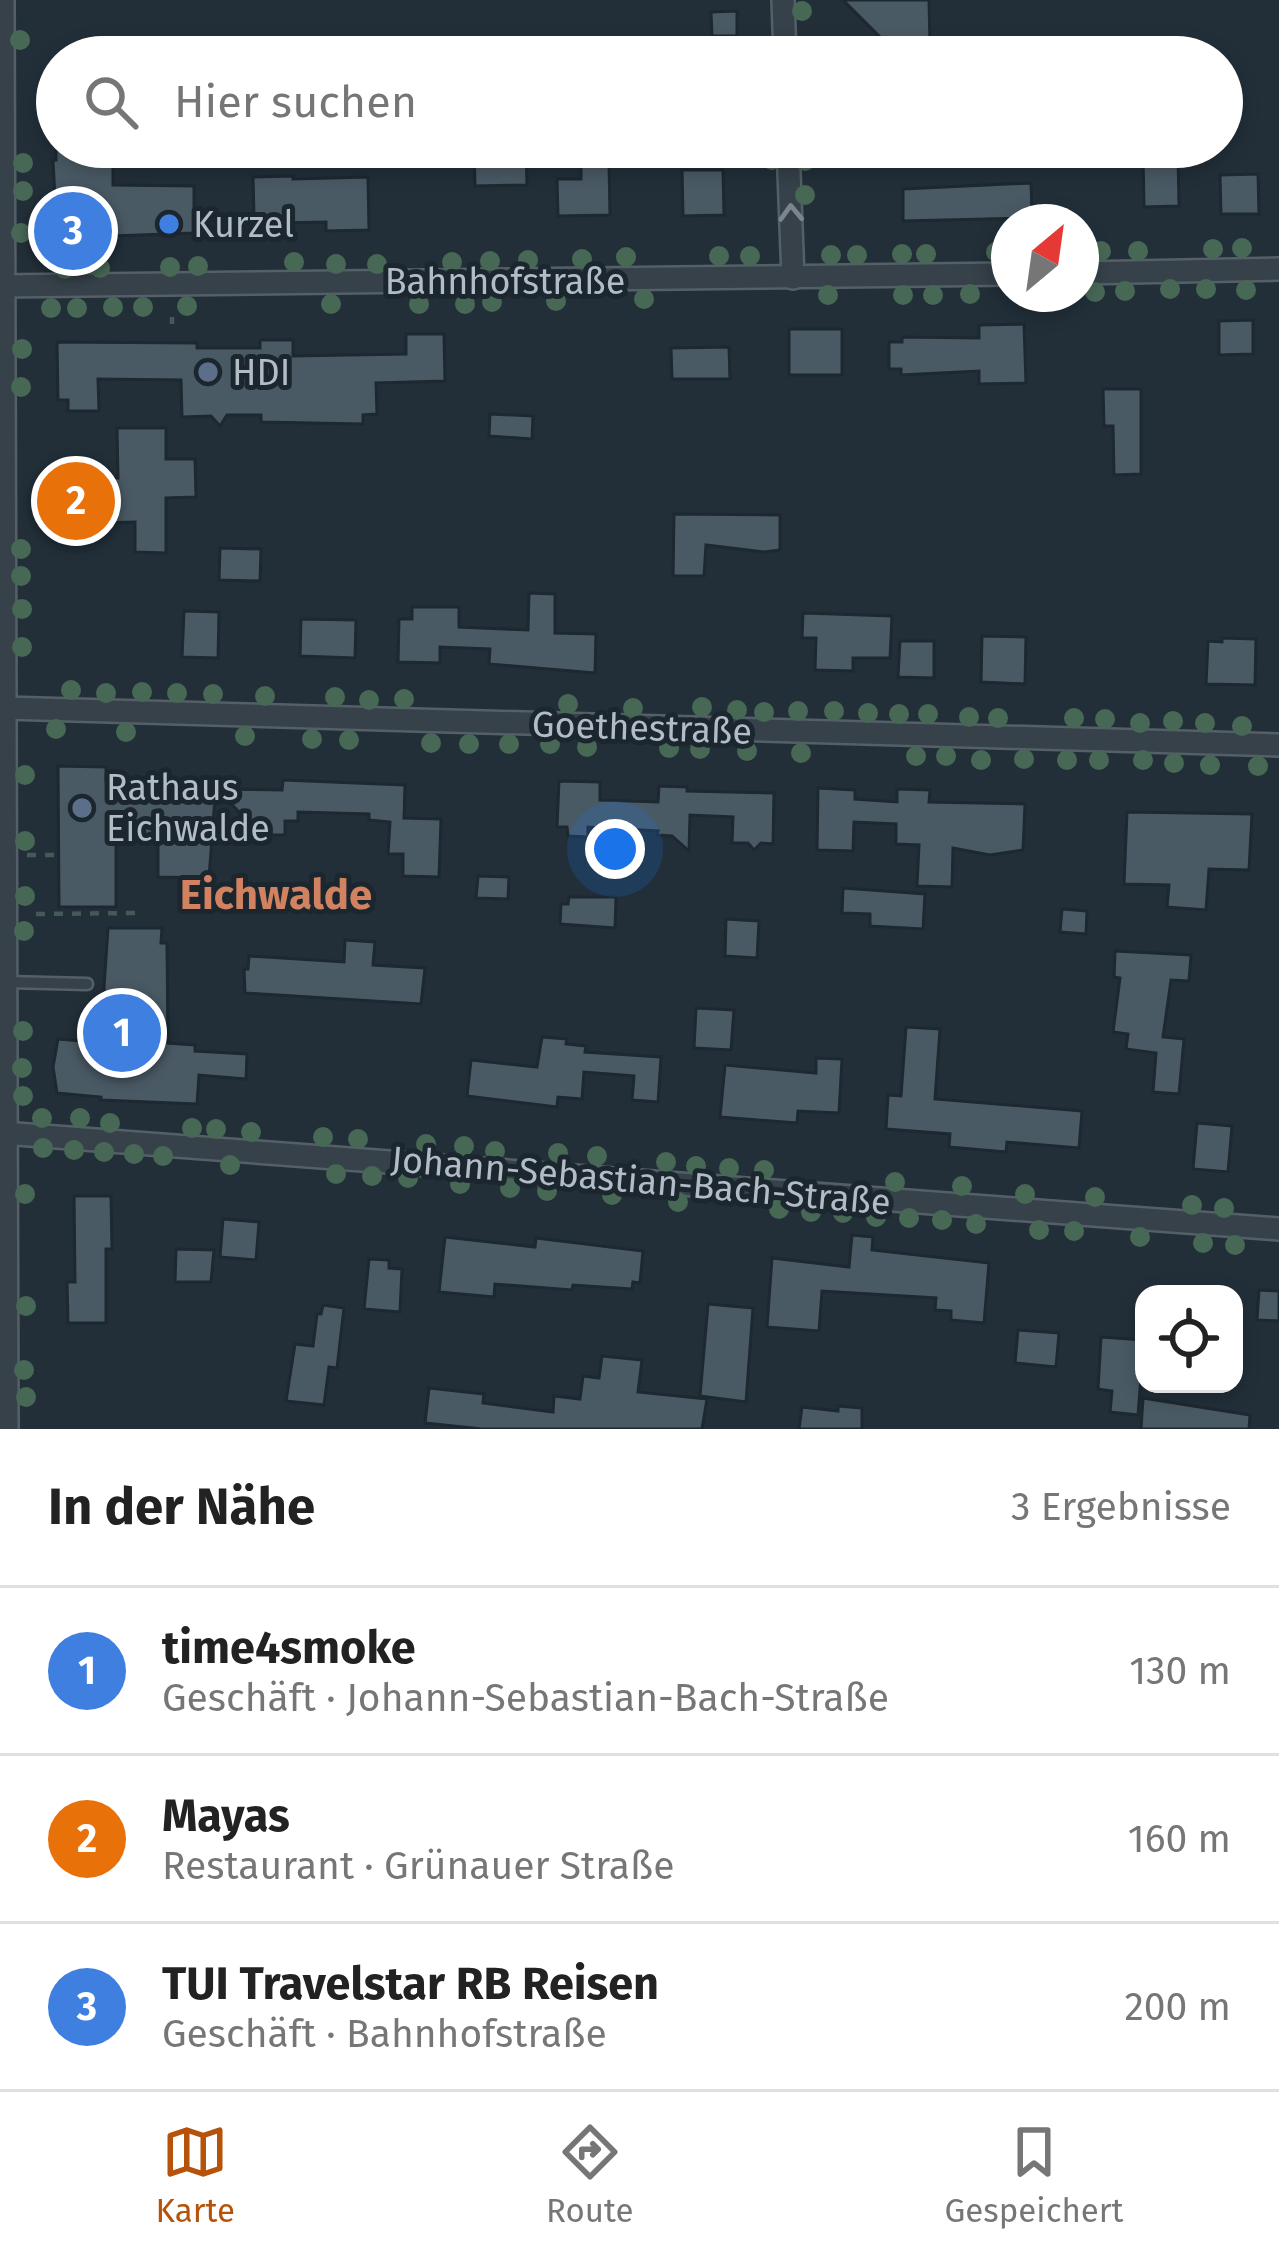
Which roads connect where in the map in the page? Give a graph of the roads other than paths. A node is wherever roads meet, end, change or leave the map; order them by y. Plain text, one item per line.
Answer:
1 (3, 0) edge
2 (783, 0) edge
3 (784, 36) edge
4 (789, 168) edge
5 (1279, 269) edge
6 (1099, 273) edge
7 (991, 274) edge
8 (793, 278) junction
9 (3, 286) edge
10 (5, 708) junction
11 (1279, 745) edge
12 (3, 982) junction
13 (88, 984) dead end
14 (3, 1133) junction
15 (1279, 1229) edge
16 (7, 1429) edge

1 - 9 street
2 - 3 street
8 -> 4 street
5 - 6 street
7 - 8 street, Bahnhofstraße
8 - 9 street, Bahnhofstraße
9 - 10 street
10 - 11 street, Goethestraße
10 - 12 street
12 - 13 lane
12 - 14 street
14 - 15 street, Johann-Sebastian-Bach-Straße
14 - 16 street

